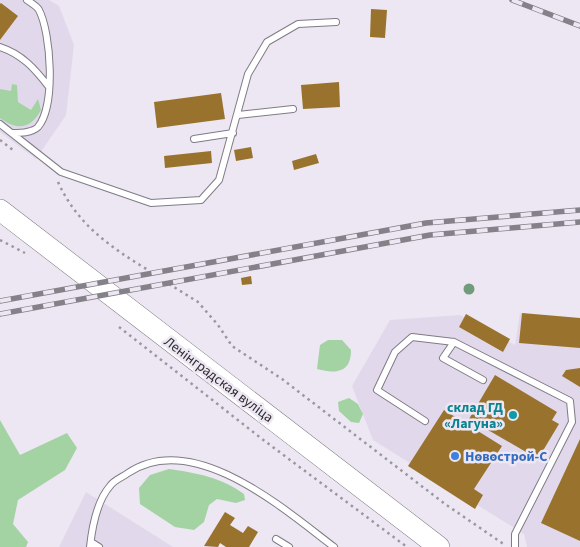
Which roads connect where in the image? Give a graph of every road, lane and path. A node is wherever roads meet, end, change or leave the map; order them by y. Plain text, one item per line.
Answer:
1 (28, 0) edge
2 (336, 22) dead end
3 (0, 48) edge
4 (49, 88) junction
5 (294, 109) dead end
6 (238, 115) junction
7 (0, 124) edge
8 (233, 133) junction
9 (12, 134) junction
10 (194, 139) dead end
11 (49, 163) junction
12 (0, 210) edge
13 (0, 228) edge
14 (0, 240) edge
15 (26, 254) dead end
16 (148, 270) dead end
17 (169, 284) dead end
18 (119, 327) dead end
19 (454, 342) junction
20 (483, 380) dead end
21 (425, 421) dead end
22 (276, 539) dead end
23 (90, 544) edge
24 (99, 547) edge
25 (289, 547) edge
26 (334, 547) edge
27 (407, 547) edge
28 (415, 547) edge
29 (439, 547) edge
30 (508, 547) edge
31 (515, 547) edge

1 - 4 lane
2 - 6 lane
3 - 4 lane
4 - 9 lane
5 - 6 lane
6 - 8 lane
7 - 9 lane
8 - 10 lane
8 - 11 lane
9 - 11 lane
11 - 16 path
12 - 29 main road, Ленінградская вуліца
13 - 28 main road, Ленінградская вуліца
14 - 15 path
17 - 30 path
18 - 27 path
19 - 20 lane
19 - 21 lane
19 - 31 lane
22 - 25 lane
23 - 24 lane
23 - 26 lane

